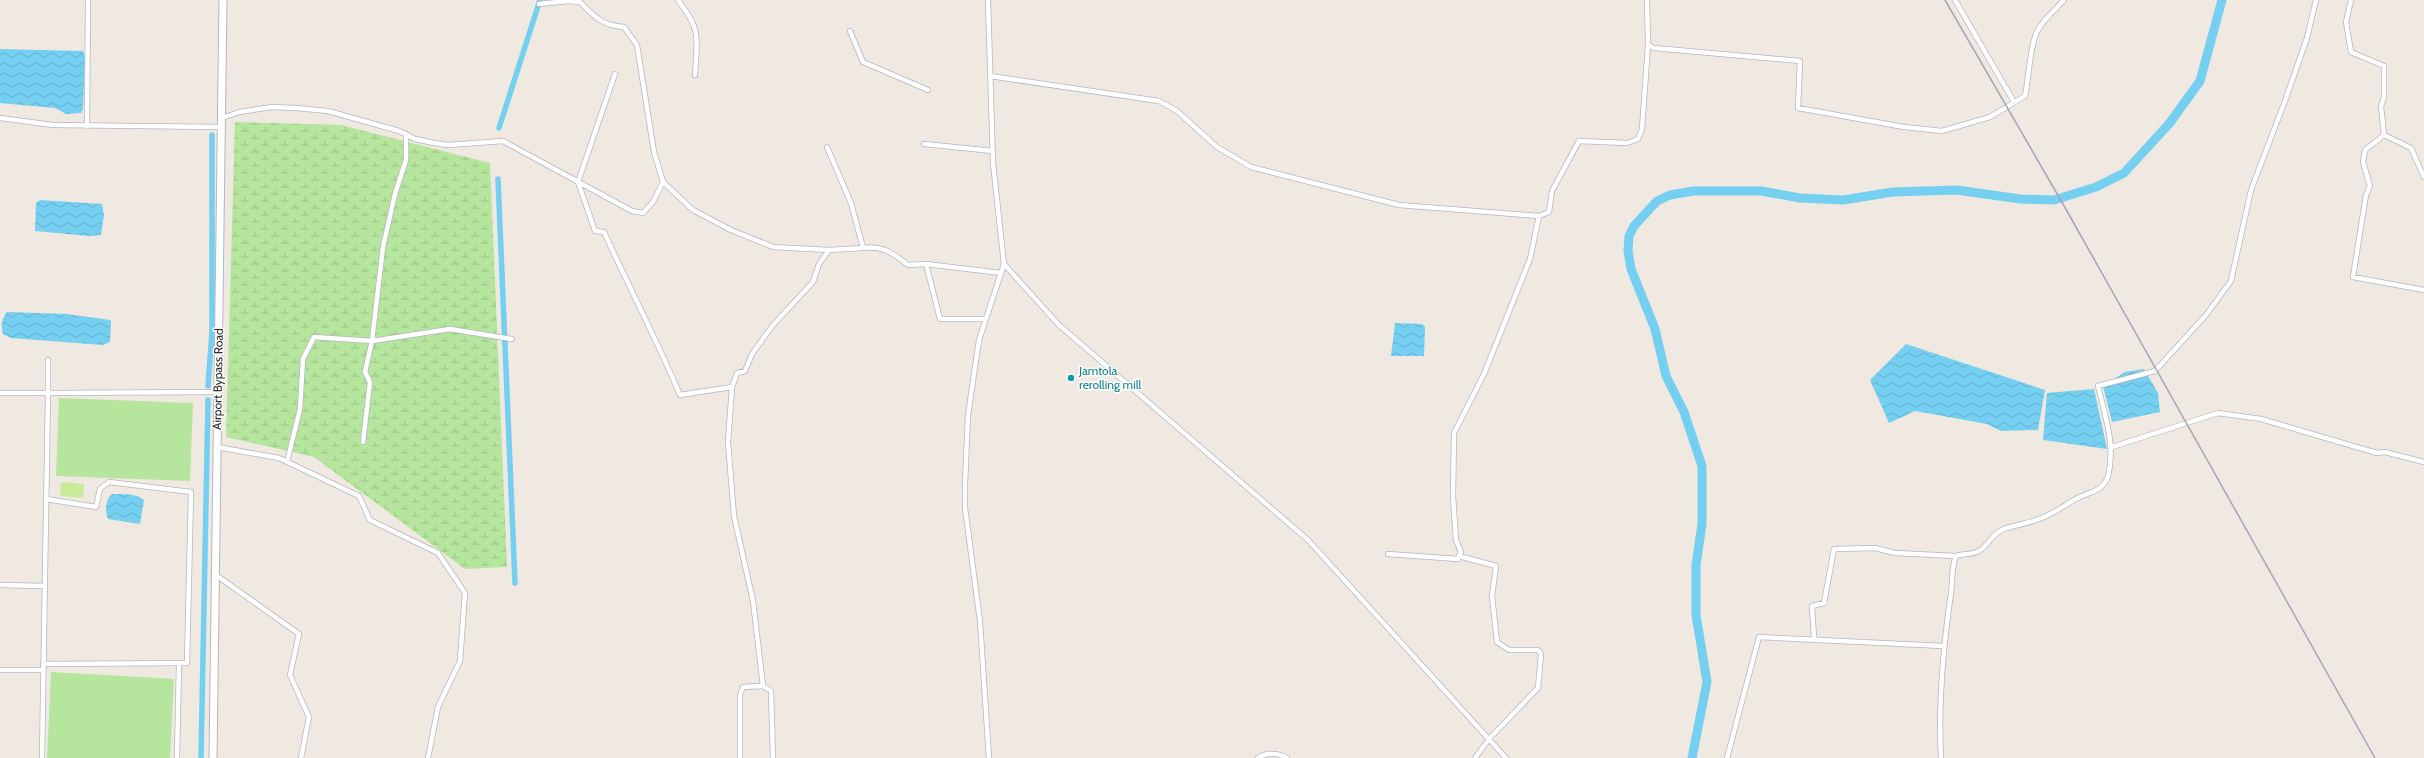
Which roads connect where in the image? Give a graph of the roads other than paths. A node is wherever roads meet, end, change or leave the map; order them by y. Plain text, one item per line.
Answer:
1 (88, 0) edge
2 (223, 0) edge
3 (678, 0) edge
4 (988, 0) edge
5 (1647, 0) edge
6 (1955, 0) edge
7 (2064, 0) edge
8 (2316, 0) edge
9 (2351, 0) edge
10 (581, 1) edge
11 (539, 4) dead end
12 (850, 31) dead end
13 (1648, 45) junction
14 (615, 74) dead end
15 (695, 75) dead end
16 (990, 76) junction
17 (928, 90) dead end
18 (2014, 102) junction
19 (0, 118) edge
20 (222, 118) junction
21 (87, 126) junction
22 (222, 127) junction
23 (406, 134) junction
24 (2384, 135) junction
25 (924, 144) dead end
26 (827, 147) dead end
27 (993, 151) junction
28 (2424, 177) edge
29 (578, 182) junction
30 (663, 182) junction
31 (1539, 216) junction
32 (863, 248) junction
33 (829, 250) junction
34 (926, 264) junction
35 (1004, 264) junction
36 (1001, 273) junction
37 (2424, 290) edge
38 (986, 319) junction
39 (512, 339) dead end
40 (372, 341) junction
41 (48, 360) dead end
42 (732, 387) junction
43 (218, 392) junction
44 (0, 393) edge
45 (48, 393) junction
46 (362, 442) dead end
47 (217, 447) junction
48 (2112, 447) junction
49 (287, 462) junction
50 (2424, 462) edge
51 (46, 498) junction
52 (1388, 554) dead end
53 (1460, 556) junction
54 (1956, 556) junction
55 (216, 575) junction
56 (0, 585) edge
57 (44, 586) junction
58 (1814, 638) junction
59 (1942, 646) junction
60 (179, 663) junction
61 (43, 667) junction
62 (0, 670) edge
63 (763, 686) junction
64 (1489, 739) junction
65 (42, 758) edge
66 (177, 758) edge
67 (213, 758) edge
68 (301, 758) edge
69 (428, 758) edge
70 (740, 758) edge
71 (773, 758) edge
72 (989, 758) edge
73 (1258, 758) edge
74 (1287, 758) edge
75 (1475, 758) edge
76 (1506, 758) edge
77 (1727, 758) edge
78 (1941, 758) edge

1 - 21 street
2 - 20 street, Airport Bypass Road
3 - 15 street
4 - 16 street
5 - 13 street
6 - 18 street
7 - 18 street
8 - 48 street
9 - 24 street
10 - 11 street
10 - 30 street
12 - 17 street
13 - 18 street
13 - 31 street
14 - 29 street
16 - 27 street
16 - 31 street
19 - 21 street
20 - 22 street, Airport Bypass Road
20 - 23 street
21 - 22 street
22 - 43 street, Airport Bypass Road
23 - 29 street
23 - 40 street
24 - 28 street
24 - 37 street
25 - 27 street
26 - 32 street
27 - 35 street
29 - 30 street
29 - 42 street
30 - 33 street
31 - 53 street
32 - 33 street
32 - 34 street
33 - 42 street
34 - 36 street
34 - 38 street
35 - 36 street
35 - 64 street
36 - 38 street
38 - 72 street
39 - 40 street
40 - 46 street
40 - 49 street
41 - 45 street
42 - 63 street
43 - 45 street
43 - 47 street, Airport Bypass Road
44 - 45 street
45 - 51 street
47 - 49 street
47 - 55 street, Airport Bypass Road
48 - 50 street
48 - 54 street
49 - 69 street
51 - 57 street
51 - 60 street
52 - 53 street
53 - 64 street
54 - 58 street
54 - 59 street
55 - 67 street, Airport Bypass Road
55 - 68 street
56 - 57 street
57 - 61 street
58 - 59 street
58 - 77 street
59 - 78 street
60 - 61 street
60 - 66 street
61 - 62 street
61 - 65 street
63 - 70 street
63 - 71 street
64 - 75 street
64 - 76 street
73 - 74 street

